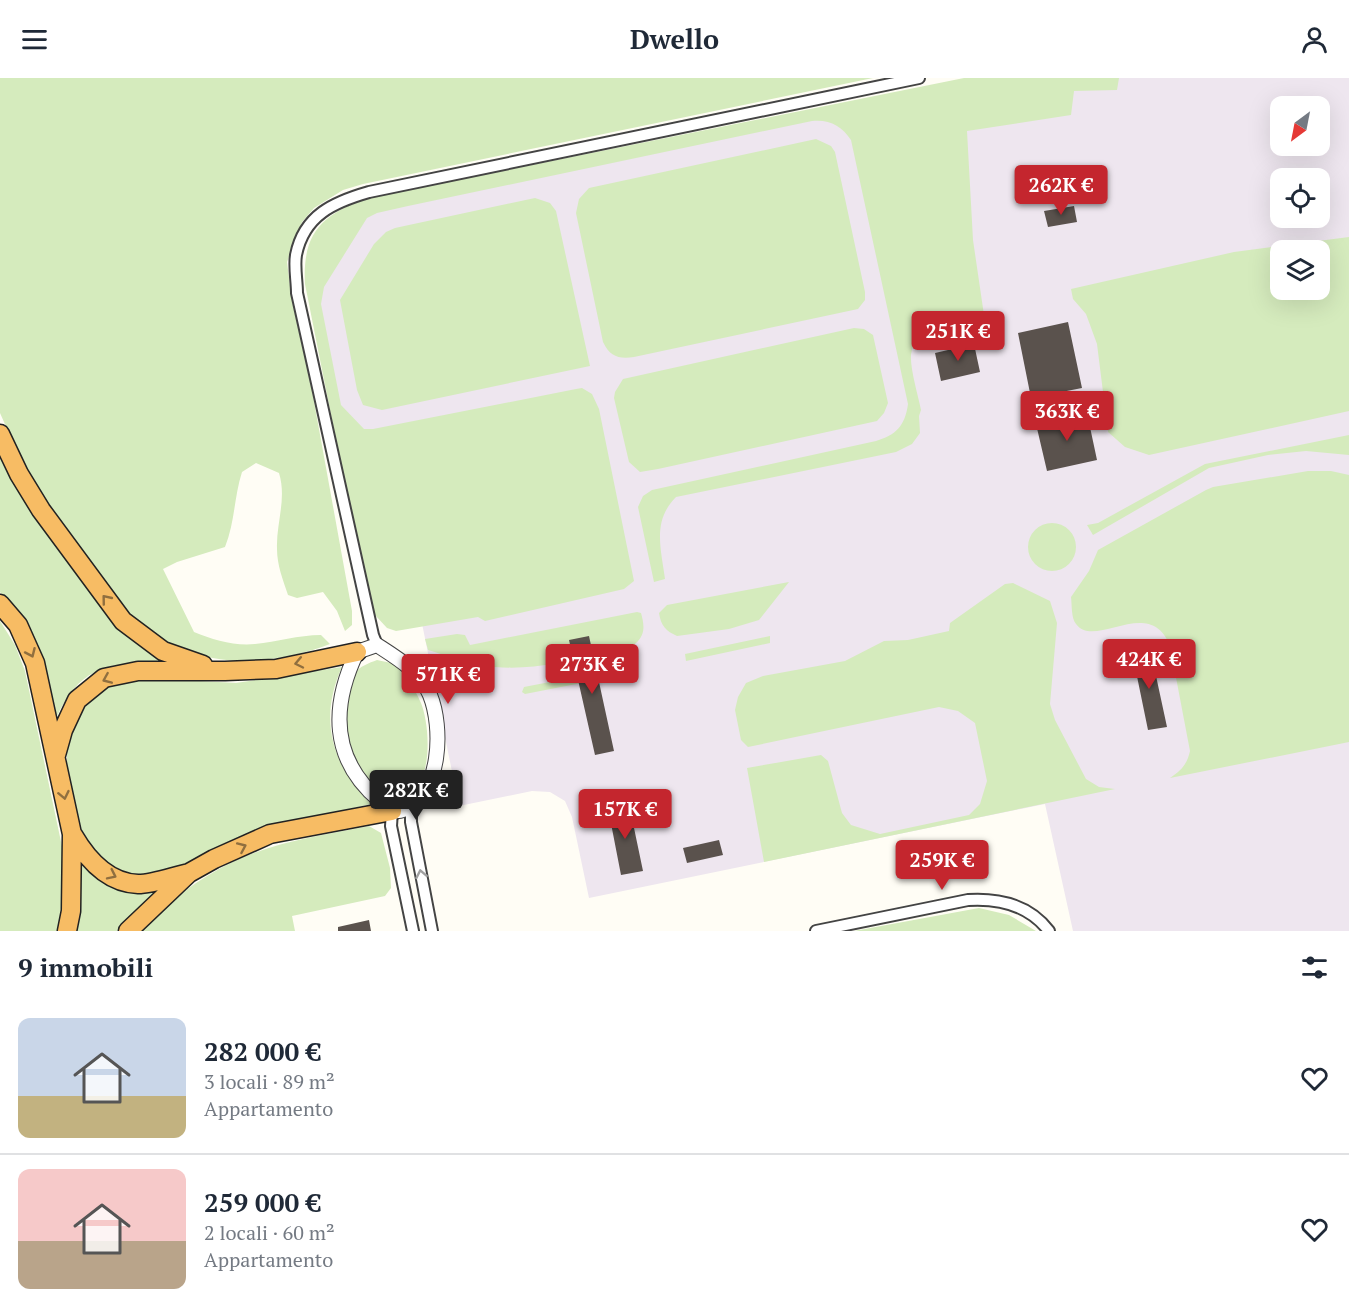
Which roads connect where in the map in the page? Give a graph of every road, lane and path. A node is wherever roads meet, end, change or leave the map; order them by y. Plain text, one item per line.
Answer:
1 (919, 78) edge
2 (0, 434) edge
3 (0, 604) edge
4 (377, 645) junction
5 (357, 652) junction
6 (225, 671) junction
7 (56, 755) junction
8 (411, 805) junction
9 (392, 811) junction
10 (72, 834) junction
11 (189, 873) junction
12 (67, 931) edge
13 (128, 931) edge
14 (413, 931) edge
15 (432, 931) edge
16 (816, 931) edge
17 (1049, 931) edge

1 - 4 street
6 -> 2 highway
3 -> 7 highway
4 - 5 street
4 - 8 street
5 -> 6 highway
5 - 9 street
6 -> 7 highway
7 -> 10 highway
8 - 9 street
15 -> 8 street
11 -> 9 highway
9 - 14 street
10 -> 11 highway
10 - 12 highway
11 - 13 highway
16 - 17 street

